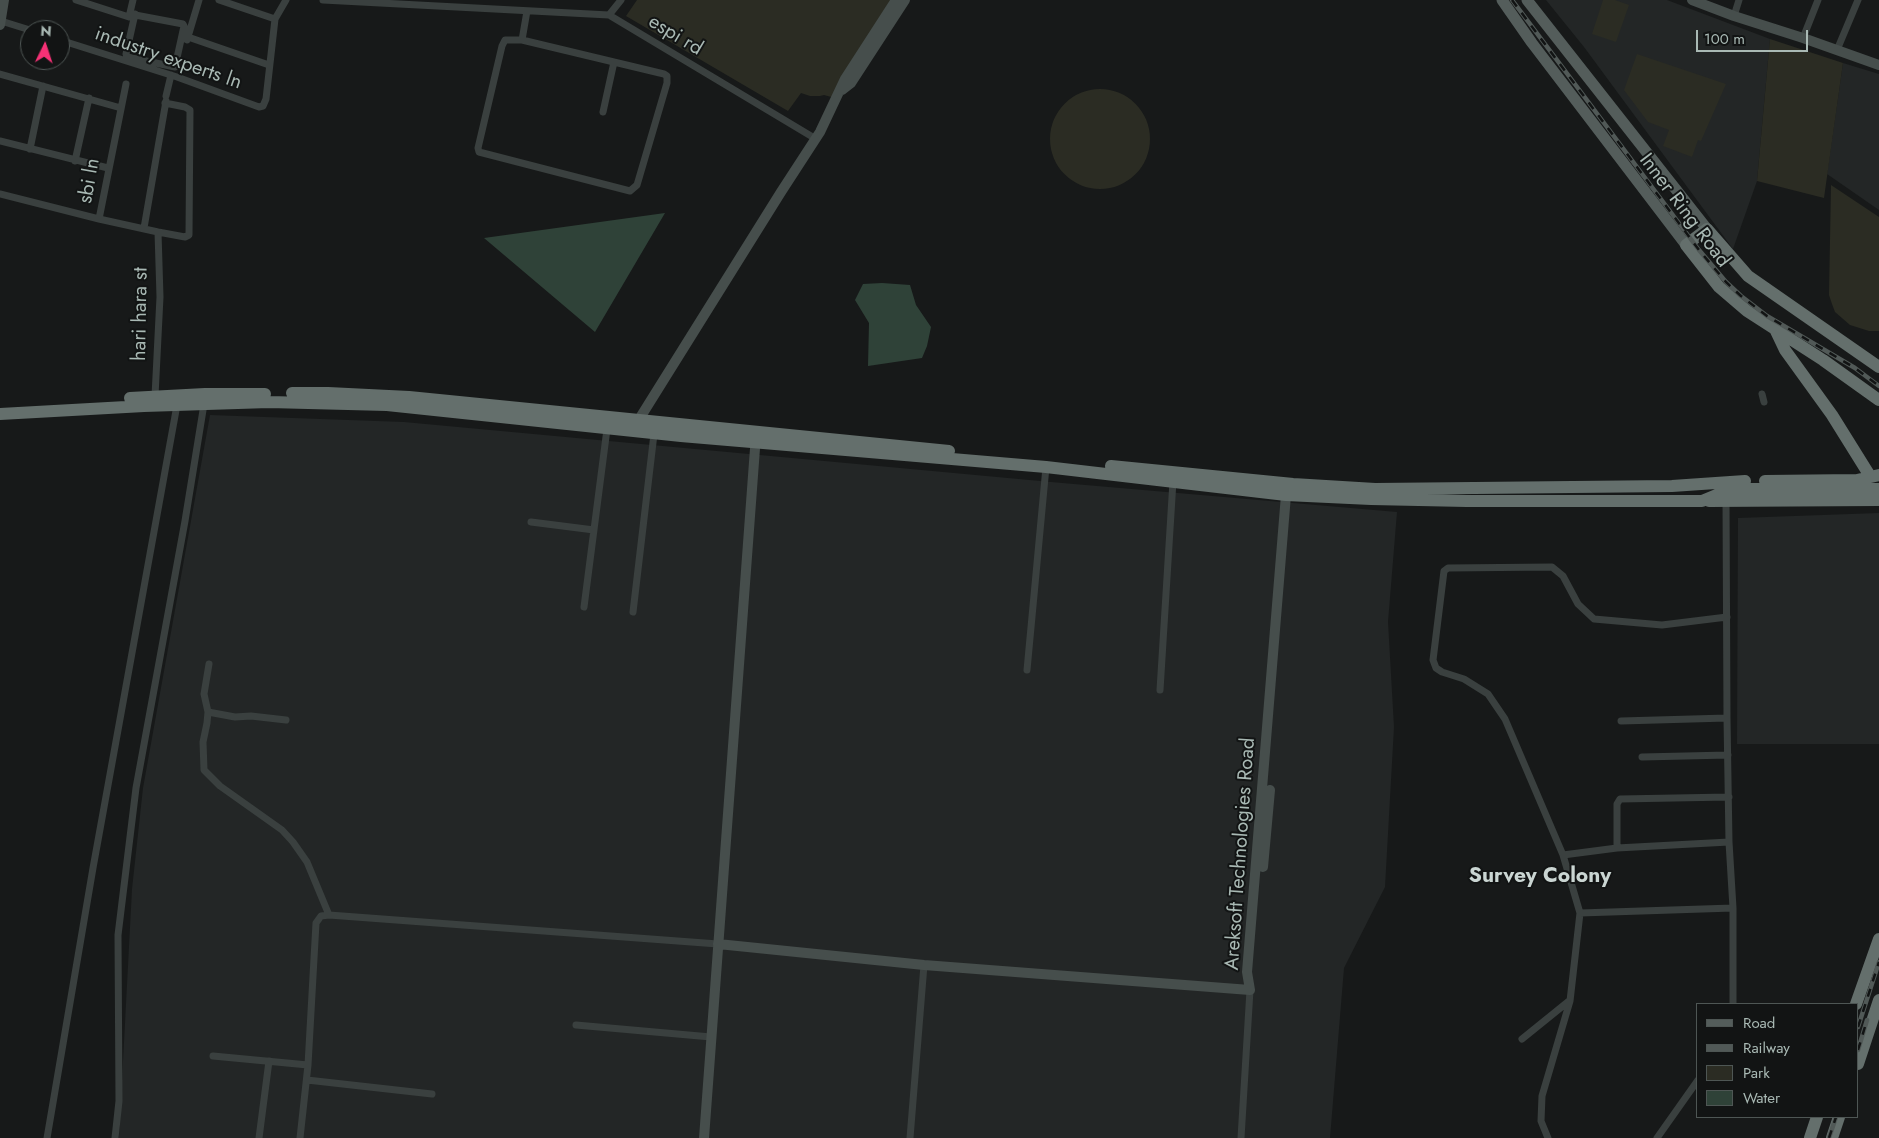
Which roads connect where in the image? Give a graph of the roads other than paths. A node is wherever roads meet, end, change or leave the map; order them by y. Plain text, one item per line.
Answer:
1 (4, 0) edge
2 (76, 0) edge
3 (133, 0) edge
4 (199, 0) edge
5 (219, 0) edge
6 (286, 0) edge
7 (323, 0) edge
8 (621, 0) edge
9 (896, 0) edge
10 (905, 0) edge
11 (1502, 0) edge
12 (1527, 0) edge
13 (1692, 0) edge
14 (1739, 0) edge
15 (1818, 0) edge
16 (1858, 0) edge
17 (527, 12) junction
18 (131, 15) junction
19 (609, 15) junction
20 (1734, 16) junction
21 (275, 19) junction
22 (0, 23) edge
23 (188, 26) junction
24 (20, 28) edge
25 (188, 36) junction
26 (1803, 38) junction
27 (522, 40) junction
28 (70, 43) edge
29 (1837, 50) junction
30 (120, 59) junction
31 (614, 62) junction
32 (269, 65) junction
33 (1879, 65) edge
34 (0, 74) edge
35 (174, 76) junction
36 (126, 84) dead end
37 (43, 86) junction
38 (842, 90) junction
39 (89, 98) junction
40 (166, 99) junction
41 (121, 108) junction
42 (603, 112) dead end
43 (816, 139) junction
44 (0, 141) edge
45 (30, 149) junction
46 (75, 161) junction
47 (108, 168) junction
48 (0, 194) edge
49 (99, 219) junction
50 (144, 228) junction
51 (1708, 229) junction
52 (158, 232) junction
53 (1686, 245) junction
54 (1774, 328) junction
55 (1879, 367) edge
56 (1762, 394) dead end
57 (155, 396) junction
58 (276, 398) junction
59 (1879, 400) edge
60 (1764, 402) dead end
61 (204, 404) junction
62 (177, 405) junction
63 (0, 407) edge
64 (0, 414) edge
65 (637, 426) junction
66 (606, 429) junction
67 (654, 434) junction
68 (756, 437) junction
69 (1046, 467) junction
70 (1874, 475) edge
71 (1173, 482) junction
72 (1879, 489) edge
73 (1290, 495) junction
74 (1726, 496) junction
75 (1879, 500) edge
76 (531, 522) dead end
77 (594, 530) junction
78 (584, 607) dead end
79 (633, 612) dead end
80 (1727, 617) junction
81 (209, 664) dead end
82 (1027, 670) dead end
83 (1160, 690) dead end
84 (208, 712) junction
85 (1727, 718) junction
86 (286, 720) dead end
87 (1622, 721) dead end
88 (1728, 755) junction
89 (1642, 757) dead end
90 (1729, 797) junction
91 (1729, 842) junction
92 (1617, 848) junction
93 (1563, 854) junction
94 (1733, 908) junction
95 (1580, 913) junction
96 (329, 915) junction
97 (1879, 939) edge
98 (718, 944) junction
99 (924, 965) junction
100 (1862, 989) junction
101 (1250, 990) junction
102 (1570, 1001) junction
103 (1733, 1003) edge
104 (1856, 1003) edge
105 (1878, 1003) edge
106 (1859, 1009) edge
107 (576, 1025) dead end
108 (1869, 1030) junction
109 (711, 1037) junction
110 (1522, 1039) dead end
111 (213, 1056) dead end
112 (269, 1061) junction
113 (1859, 1061) edge
114 (308, 1065) junction
115 (307, 1080) junction
116 (1696, 1083) edge
117 (432, 1094) dead end
118 (1817, 1118) edge
119 (1840, 1118) edge
120 (47, 1138) edge
121 (115, 1138) edge
122 (259, 1138) edge
123 (300, 1138) edge
124 (704, 1138) edge
125 (910, 1138) edge
126 (1241, 1138) edge
127 (1548, 1138) edge
128 (1657, 1138) edge
129 (1810, 1138) edge
130 (1832, 1138) edge

1 - 22 street
2 - 18 street
3 - 18 street
4 - 23 street
5 - 21 street
6 - 21 street
7 - 17 street, espi rd
8 - 19 street
9 - 38 street
10 - 38 street
11 - 53 main road, Inner Ring Road
12 - 51 main road, Inner Ring Road
13 - 20 street
14 - 20 street
15 - 26 street
16 - 29 street
17 - 19 street, espi rd
17 - 27 street
18 - 23 street
18 - 23 street
18 - 30 street
19 - 43 street, espi rd
20 - 26 street
21 - 32 street
22 - 24 street
23 - 25 street
25 - 32 street
25 - 35 street
26 - 29 street
27 - 31 street
27 - 31 street
28 - 30 street, industry experts ln
29 - 33 street
30 - 35 street, industry experts ln
31 - 42 street
32 - 35 street, industry experts ln
34 - 37 street
35 - 40 street
36 - 41 street, sbi ln
37 - 39 street
37 - 45 street
38 - 43 street
39 - 41 street
39 - 46 street
40 - 50 street
40 - 52 street
41 - 47 street, sbi ln
43 - 65 street
44 - 45 street
45 - 46 street
46 - 47 street
47 - 49 street, sbi ln
48 - 49 street, sbi ln
49 - 50 street
50 - 52 street
51 - 53 highway
51 - 55 highway, Inner Ring Road
52 - 57 street, hari hara st
53 - 54 highway, Inner Ring Road
54 - 59 highway, Inner Ring Road
54 - 70 highway
56 - 60 street
57 - 58 highway
57 - 63 highway
58 - 61 highway
58 - 65 highway
58 - 66 highway
61 - 62 highway
61 - 121 street
62 - 64 highway
62 - 120 street
65 - 66 highway
65 - 67 highway
65 - 68 highway
66 - 77 street
67 - 68 highway
67 - 79 street
68 - 69 highway
68 - 70 highway
68 - 98 street
69 - 71 highway
69 - 82 street
71 - 73 highway
71 - 83 street
72 - 74 highway
73 - 74 highway
73 - 101 street, Areksoft Technologies Road
74 - 75 highway
74 - 80 street
76 - 77 street
77 - 78 street
80 - 85 street
80 - 93 street
81 - 84 street
84 - 86 street
84 - 96 street
85 - 87 street
85 - 88 street
88 - 89 street
88 - 90 street
90 - 91 street
90 - 92 street
91 - 92 street
91 - 94 street
92 - 93 street
93 - 95 street
94 - 95 street
94 - 103 street
95 - 102 street
96 - 98 street
96 - 114 street
97 - 100 highway
98 - 99 street
98 - 109 street
99 - 101 street
99 - 125 street
100 - 104 highway
100 - 105 highway
101 - 126 street
102 - 110 street
102 - 127 street
105 - 108 highway
106 - 108 highway
107 - 109 street
108 - 113 highway
109 - 124 street
111 - 112 street
112 - 114 street
112 - 122 street
114 - 115 street
115 - 117 street
115 - 123 street
116 - 128 street
118 - 129 highway
119 - 130 highway

